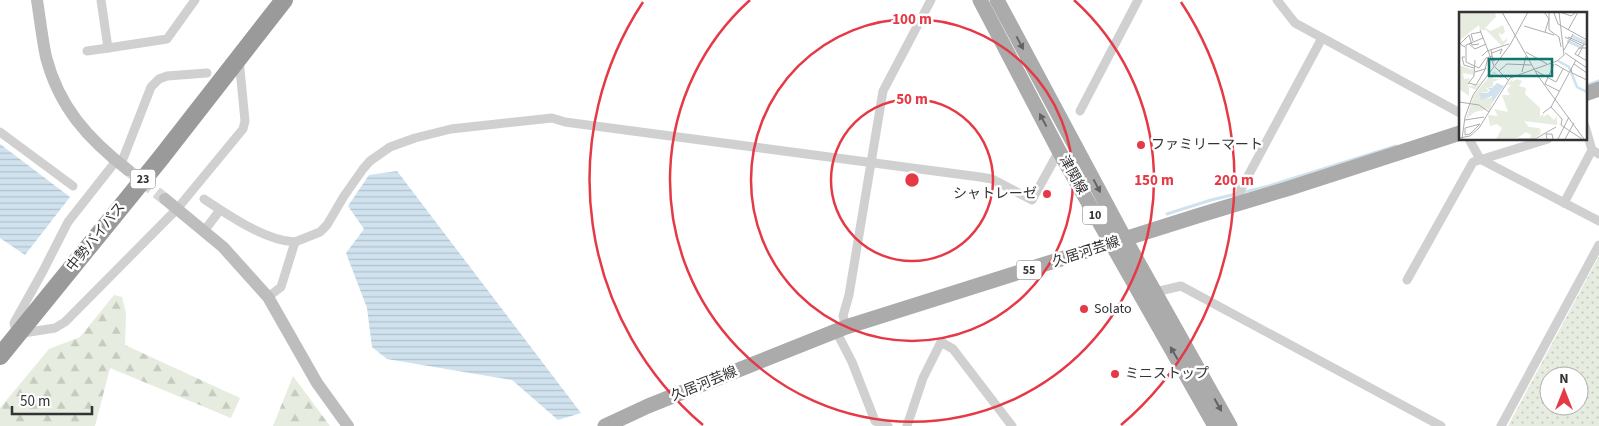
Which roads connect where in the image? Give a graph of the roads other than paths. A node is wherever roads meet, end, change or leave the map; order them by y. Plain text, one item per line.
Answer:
1 (37, 0) edge
2 (101, 0) edge
3 (195, 0) edge
4 (282, 0) edge
5 (294, 0) edge
6 (932, 0) edge
7 (980, 0) edge
8 (997, 0) edge
9 (1138, 0) edge
10 (1276, 0) edge
11 (265, 24) junction
12 (1322, 38) junction
13 (108, 48) junction
14 (87, 51) dead end
15 (239, 58) junction
16 (207, 73) dead end
17 (1080, 111) dead end
18 (1459, 112) edge
19 (1586, 129) edge
20 (0, 132) edge
21 (1459, 133) edge
22 (1470, 140) edge
23 (1545, 140) edge
24 (1059, 151) junction
25 (1596, 152) edge
26 (1480, 159) junction
27 (872, 162) junction
28 (121, 165) junction
29 (73, 186) dead end
30 (1240, 196) junction
31 (165, 199) tunnel mouth
32 (204, 200) dead end
33 (1564, 203) junction
34 (177, 209) junction
35 (220, 210) junction
36 (1599, 221) edge
37 (204, 231) junction
38 (295, 242) junction
39 (1118, 242) junction
40 (1599, 245) edge
41 (1407, 280) dead end
42 (1156, 292) junction
43 (268, 297) junction
44 (841, 329) junction
45 (17, 334) junction
46 (0, 356) edge
47 (348, 426) edge
48 (605, 426) edge
49 (888, 426) edge
50 (907, 426) edge
51 (1012, 426) edge
52 (1215, 426) edge
53 (1230, 426) edge
54 (1441, 426) edge
55 (1501, 426) edge

1 - 28 street
2 - 13 street
3 - 13 street
4 - 11 highway, 中勢バイパス / 23
5 - 11 highway
6 - 27 street
24 -> 7 main road, 津関線 / 10
8 -> 39 main road, 津関線 / 10
9 - 17 street
10 - 12 street
11 - 15 highway, 中勢バイパス / 23
12 - 18 street
12 - 30 street
13 - 14 street
15 - 34 street
15 - 45 highway, 中勢バイパス / 23
16 - 28 street
19 - 25 street
20 - 29 street
21 - 30 main road, 久居河芸線 / 55
22 - 26 street
23 - 26 street
24 - 27 street
24 - 39 main road, 津関線 / 10
25 - 33 street
26 - 33 street
26 - 41 street
27 - 38 street
27 - 44 street
28 - 45 street
30 - 39 main road, 久居河芸線 / 55
31 - 34 street
32 - 35 street
33 - 36 street
34 - 37 street
34 - 45 street
35 - 37 street
35 - 38 street
37 - 43 street
38 - 43 street
39 - 42 main road, 津関線 / 10
39 - 44 main road, 久居河芸線 / 55
52 -> 39 main road, 津関線 / 10
40 - 55 street
42 -> 53 main road, 津関線 / 10
42 - 54 street
43 - 47 street
44 - 48 main road, 久居河芸線 / 55
44 - 49 street
45 - 46 highway, 中勢バイパス / 23
50 - 51 street

